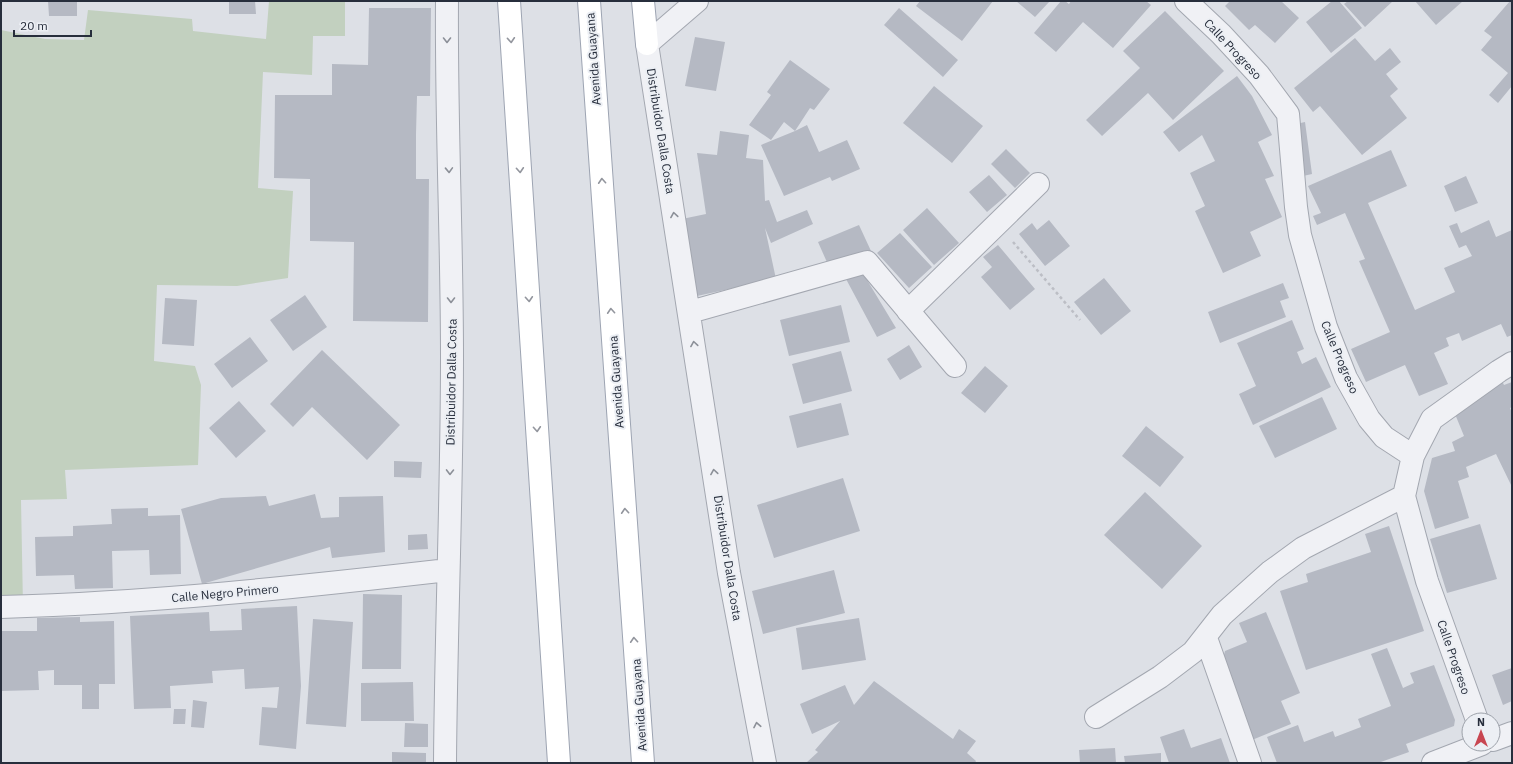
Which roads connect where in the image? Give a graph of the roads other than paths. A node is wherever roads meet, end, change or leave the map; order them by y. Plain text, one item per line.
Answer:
1 (447, 1) edge
2 (509, 1) edge
3 (589, 1) edge
4 (643, 1) edge
5 (697, 1) edge
6 (1186, 1) edge
7 (647, 44) junction
8 (1038, 184) dead end
9 (908, 311) junction
10 (690, 312) junction
11 (1512, 364) edge
12 (955, 366) dead end
13 (1413, 456) junction
14 (1404, 496) junction
15 (448, 570) junction
16 (1, 607) edge
17 (1206, 638) junction
18 (1474, 712) edge
19 (1096, 717) dead end
20 (1512, 733) edge
21 (1501, 737) edge
22 (1461, 752) edge
23 (445, 763) edge
24 (559, 763) edge
25 (643, 763) edge
26 (765, 763) edge
27 (1250, 763) edge
28 (1433, 763) edge

1 -> 15 street, Distribuidor Dalla Costa
2 -> 24 main road
25 -> 3 main road, Avenida Guayana
4 - 7 main road
5 - 7 street
6 - 13 street, Calle Progreso
10 -> 7 street, Distribuidor Dalla Costa
8 - 9 street
9 - 10 street
9 - 12 street
26 -> 10 street, Distribuidor Dalla Costa
11 - 13 street
13 - 14 street, Calle Progreso
14 - 17 street
14 - 18 street, Calle Progreso
15 - 16 street, Calle Negro Primero
15 - 23 street, Distribuidor Dalla Costa
17 - 19 street
17 - 27 street
20 - 21 street
22 - 28 street

